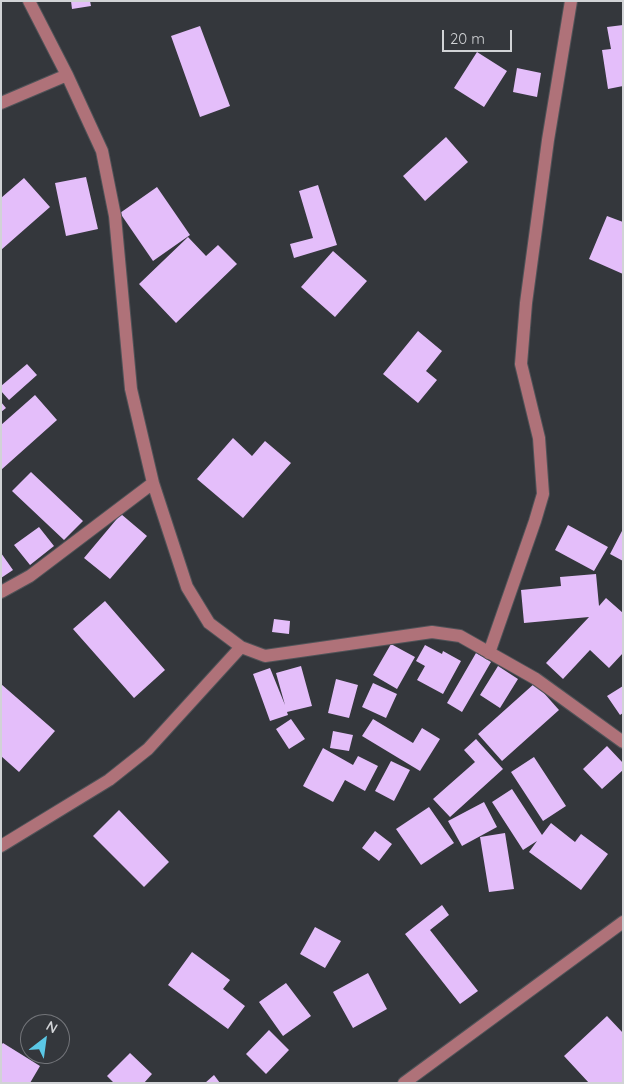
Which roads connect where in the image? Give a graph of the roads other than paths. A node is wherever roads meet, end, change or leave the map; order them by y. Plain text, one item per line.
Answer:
1 (29, 1) edge
2 (571, 1) edge
3 (68, 75) junction
4 (1, 103) edge
5 (153, 484) junction
6 (1, 592) edge
7 (241, 647) junction
8 (489, 653) junction
9 (623, 742) edge
10 (1, 846) edge
11 (623, 922) edge
12 (404, 1083) edge

1 - 3 street
2 - 8 street
3 - 4 street
3 - 5 street
5 - 6 street
5 - 7 street
7 - 8 street
7 - 10 street
8 - 9 street
11 - 12 street

